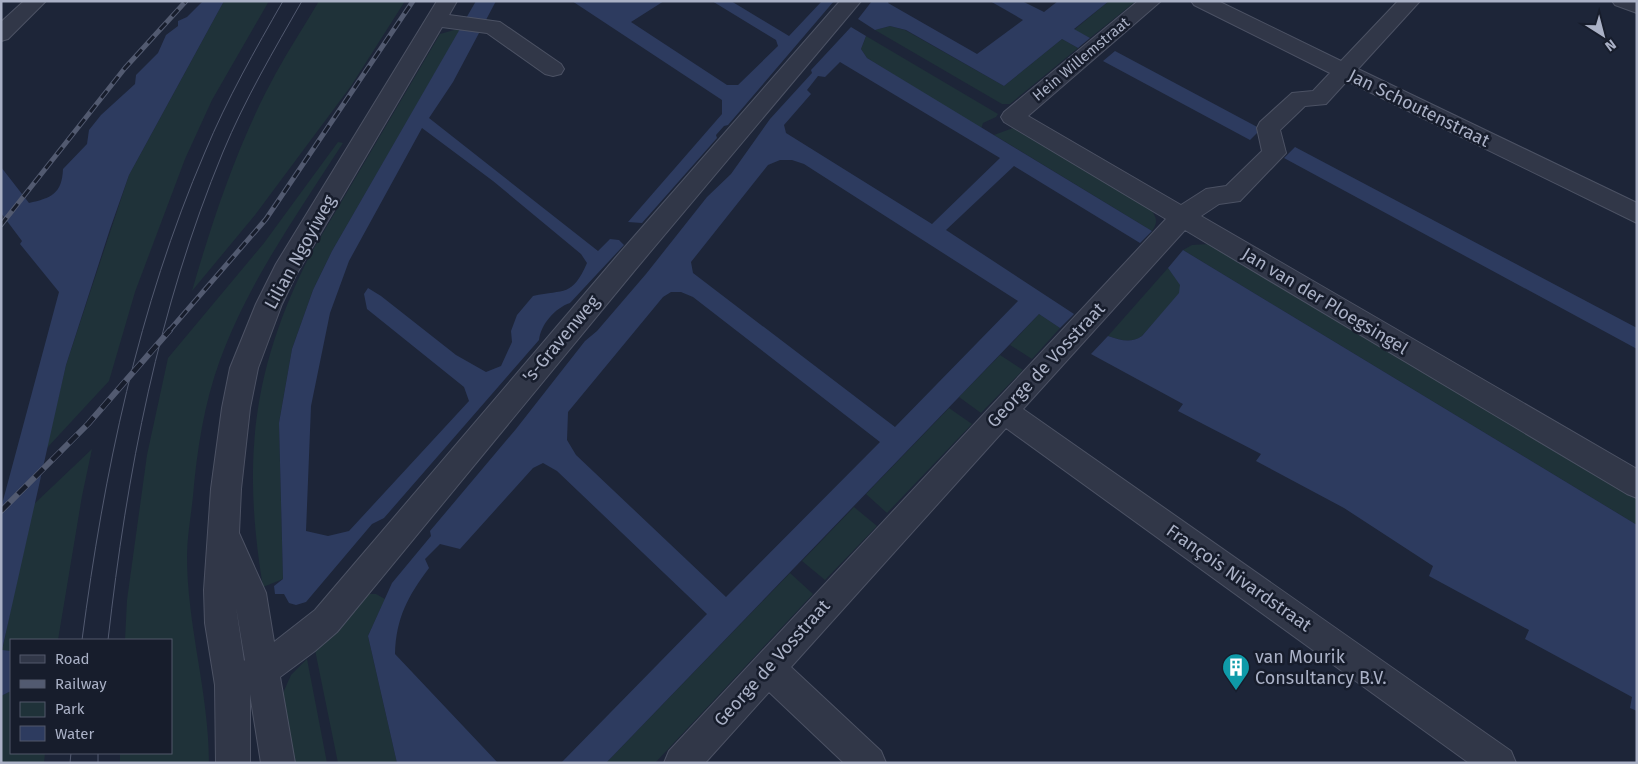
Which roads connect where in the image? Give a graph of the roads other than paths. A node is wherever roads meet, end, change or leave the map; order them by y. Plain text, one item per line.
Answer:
1 (36, 1) edge
2 (852, 1) edge
3 (1151, 1) edge
4 (1201, 1) edge
5 (1410, 1) edge
6 (1622, 1) edge
7 (1637, 7) edge
8 (445, 15) edge
9 (1, 34) edge
10 (553, 69) dead end
11 (1345, 72) junction
12 (1012, 117) joint
13 (1637, 214) edge
14 (1183, 216) junction
15 (1004, 411) junction
16 (1637, 485) edge
17 (224, 536) junction
18 (768, 668) junction
19 (264, 670) junction
20 (232, 684) junction
21 (233, 763) edge
22 (278, 763) edge
23 (681, 763) edge
24 (869, 763) edge
25 (1499, 763) edge

1 - 9 street
2 - 19 street, 's-Gravenweg
3 - 12 street, Hein Willemstraat
4 - 11 street, Jan Schoutenstraat
5 - 11 street, George de Vosstraat
6 - 7 street
8 - 10 street, Lilian Ngoyiweg
8 - 17 street, Lilian Ngoyiweg
11 - 13 street, Jan Schoutenstraat
11 - 14 street, George de Vosstraat
12 - 14 street, Jan van der Ploegsingel
14 - 15 street, George de Vosstraat
14 - 16 street, Jan van der Ploegsingel
15 - 18 street, George de Vosstraat
15 - 25 street, François Nivardstraat
17 - 19 street, Lilian Ngoyiweg
17 - 20 street, Lilian Ngoyiweg
18 - 23 street, George de Vosstraat
18 - 24 street
19 - 20 street, 's-Gravenweg
19 - 22 street
20 - 21 street

